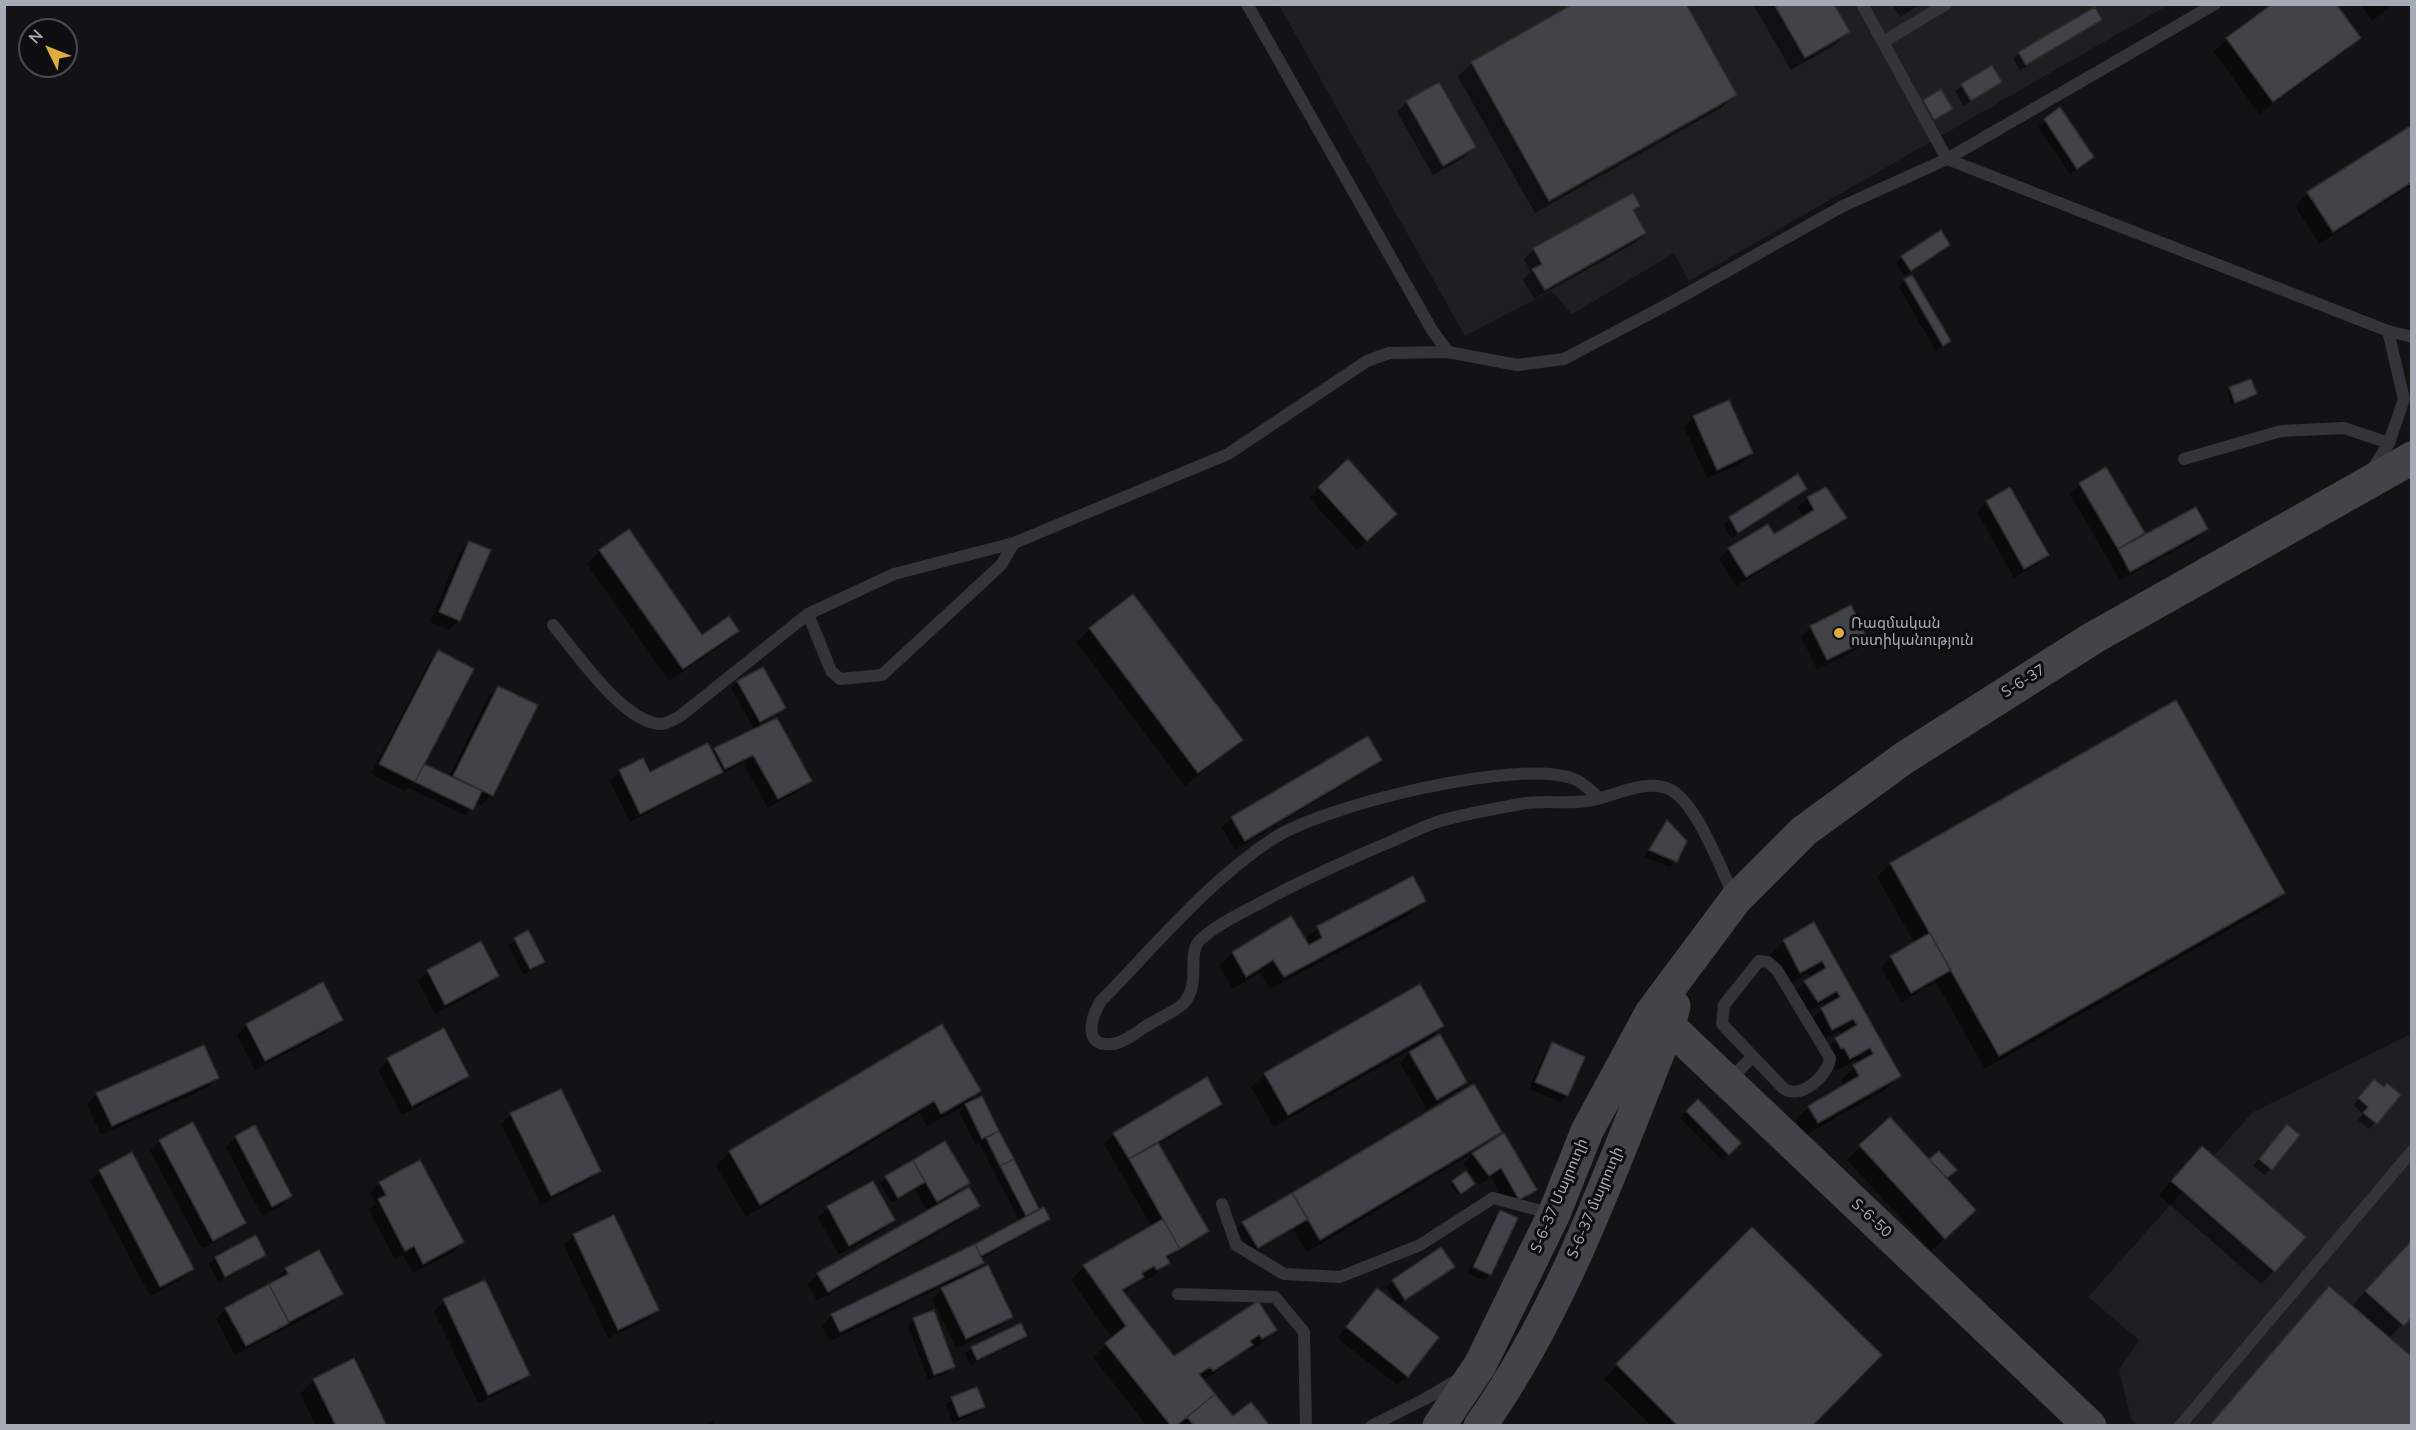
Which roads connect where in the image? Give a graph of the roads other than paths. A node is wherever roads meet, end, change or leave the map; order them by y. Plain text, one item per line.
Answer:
1 (1247, 4) edge
2 (1862, 4) edge
3 (1946, 4) edge
4 (2215, 4) edge
5 (1882, 42) junction
6 (1947, 159) junction
7 (2388, 331) junction
8 (2412, 337) edge
9 (1448, 352) junction
10 (2400, 451) edge
11 (2184, 459) dead end
12 (1014, 543) junction
13 (808, 614) junction
14 (553, 625) dead end
15 (1599, 798) junction
16 (1736, 899) junction
17 (1685, 968) joint
18 (1660, 1019) junction
19 (1752, 1057) junction
20 (1727, 1083) junction
21 (2412, 1151) edge
22 (1222, 1204) dead end
23 (1554, 1215) junction
24 (1178, 1294) dead end
25 (1480, 1365) junction
26 (1511, 1383) junction
27 (1306, 1425) edge
28 (1371, 1425) edge
29 (1439, 1425) edge
30 (1480, 1425) edge
31 (2090, 1425) edge
32 (2180, 1425) edge

1 - 9 lane
2 - 5 lane
3 - 5 lane
4 - 6 lane
5 - 6 lane
6 - 7 lane
6 - 9 lane
7 - 8 lane
7 - 10 lane
9 - 12 lane
10 - 11 lane
10 - 16 main road, Տ-6-37 / Տ-6-37
12 - 13 lane
12 - 13 lane
13 - 14 lane
15 - 15 lane
15 - 16 lane
16 - 17 main road, Տ-6-37 / Տ-6-37
17 - 18 main road, Տ-6-37 մայրուղի / Տ-6-37
18 - 20 main road, Տ-6-50 / Տ-6-50
18 - 23 main road, Տ-6-37 Մայրուղի / Տ-6-37
18 - 26 main road, Տ-6-37 մայրուղի / Տ-6-37
19 - 19 lane
19 - 20 lane
20 - 31 main road, Տ-6-50 / Տ-6-50
21 - 32 lane
22 - 23 lane
23 - 25 main road, Տ-6-37 Մայրուղի / Տ-6-37
24 - 27 lane
25 - 26 main road
25 - 28 lane
25 - 29 main road, Տ-6-37 Մայրուղի / Տ-6-37
26 - 30 main road, Տ-6-37 մայրուղի / Տ-6-37

